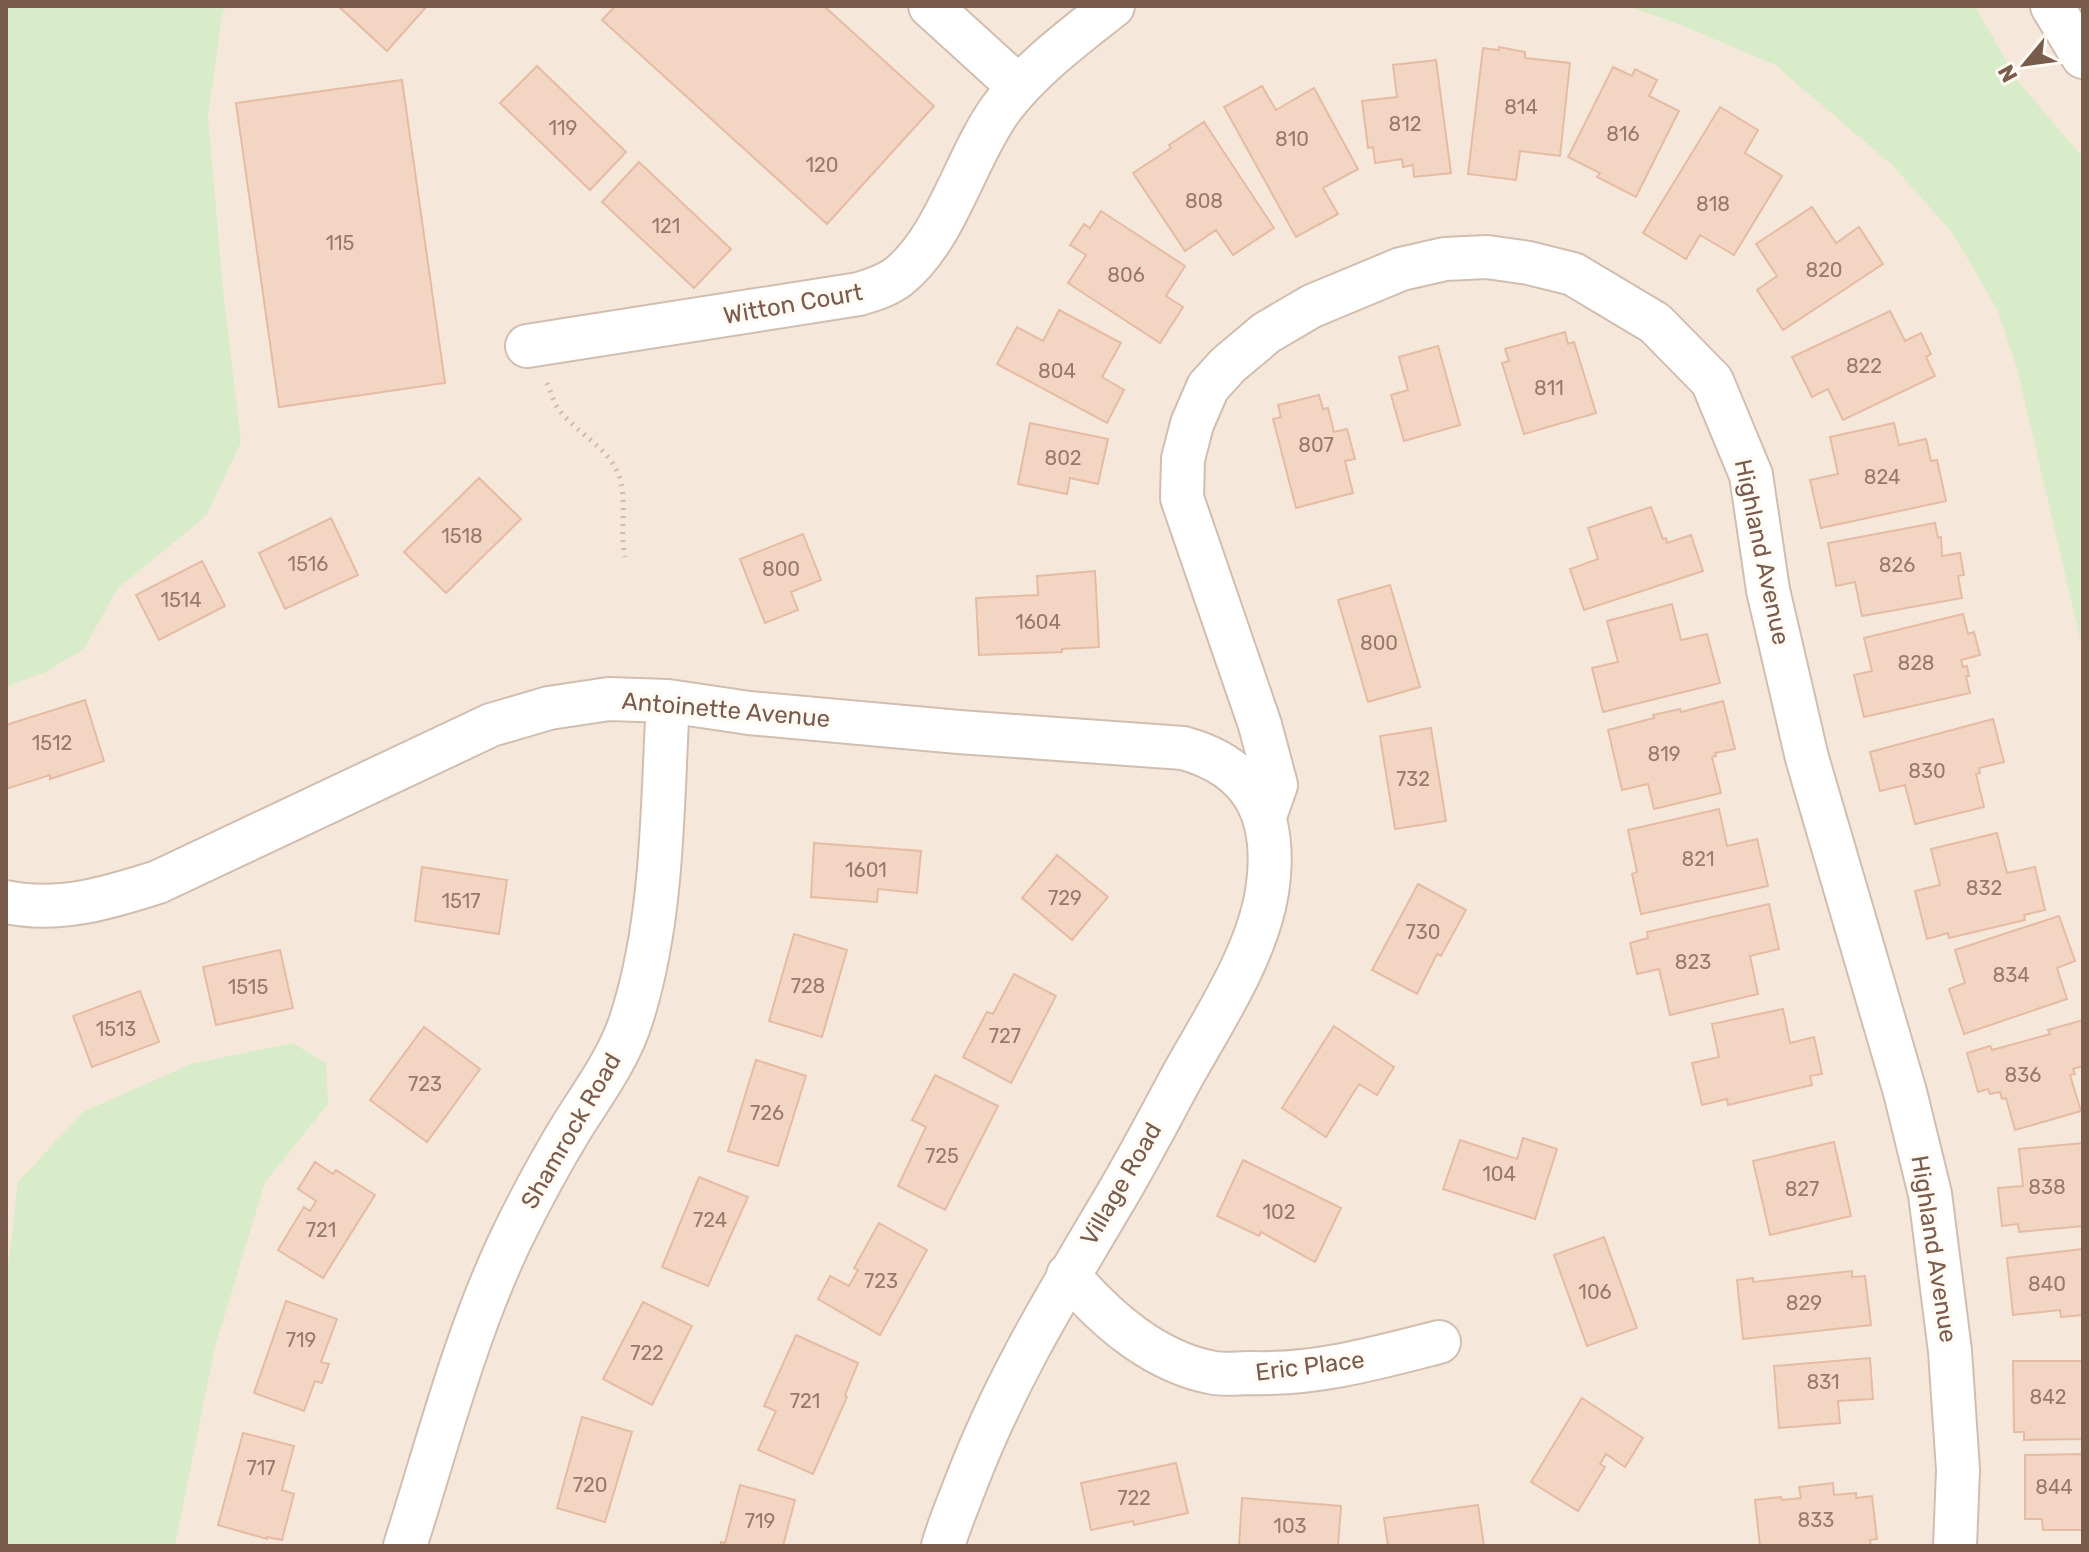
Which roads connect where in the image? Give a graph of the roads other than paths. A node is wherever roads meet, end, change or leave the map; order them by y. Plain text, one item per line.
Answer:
1 (930, 6) edge
2 (1113, 6) edge
3 (2052, 6) edge
4 (2083, 57) edge
5 (1019, 87) junction
6 (537, 364) road end
7 (668, 701) junction
8 (1265, 816) junction
9 (6, 902) edge
10 (1068, 1275) junction
11 (1439, 1342) dead end
12 (405, 1546) edge
13 (943, 1546) edge
14 (1955, 1546) edge

1 - 5 street
2 - 5 street, Witton Court
3 - 4 street
5 - 6 street, Witton Court
7 - 8 street, Antoinette Avenue
7 - 9 street, Antoinette Avenue
7 - 12 street, Shamrock Road
8 - 10 street, Village Road
8 - 14 street, Highland Avenue
10 - 11 street, Eric Place
10 - 13 street, Village Road

